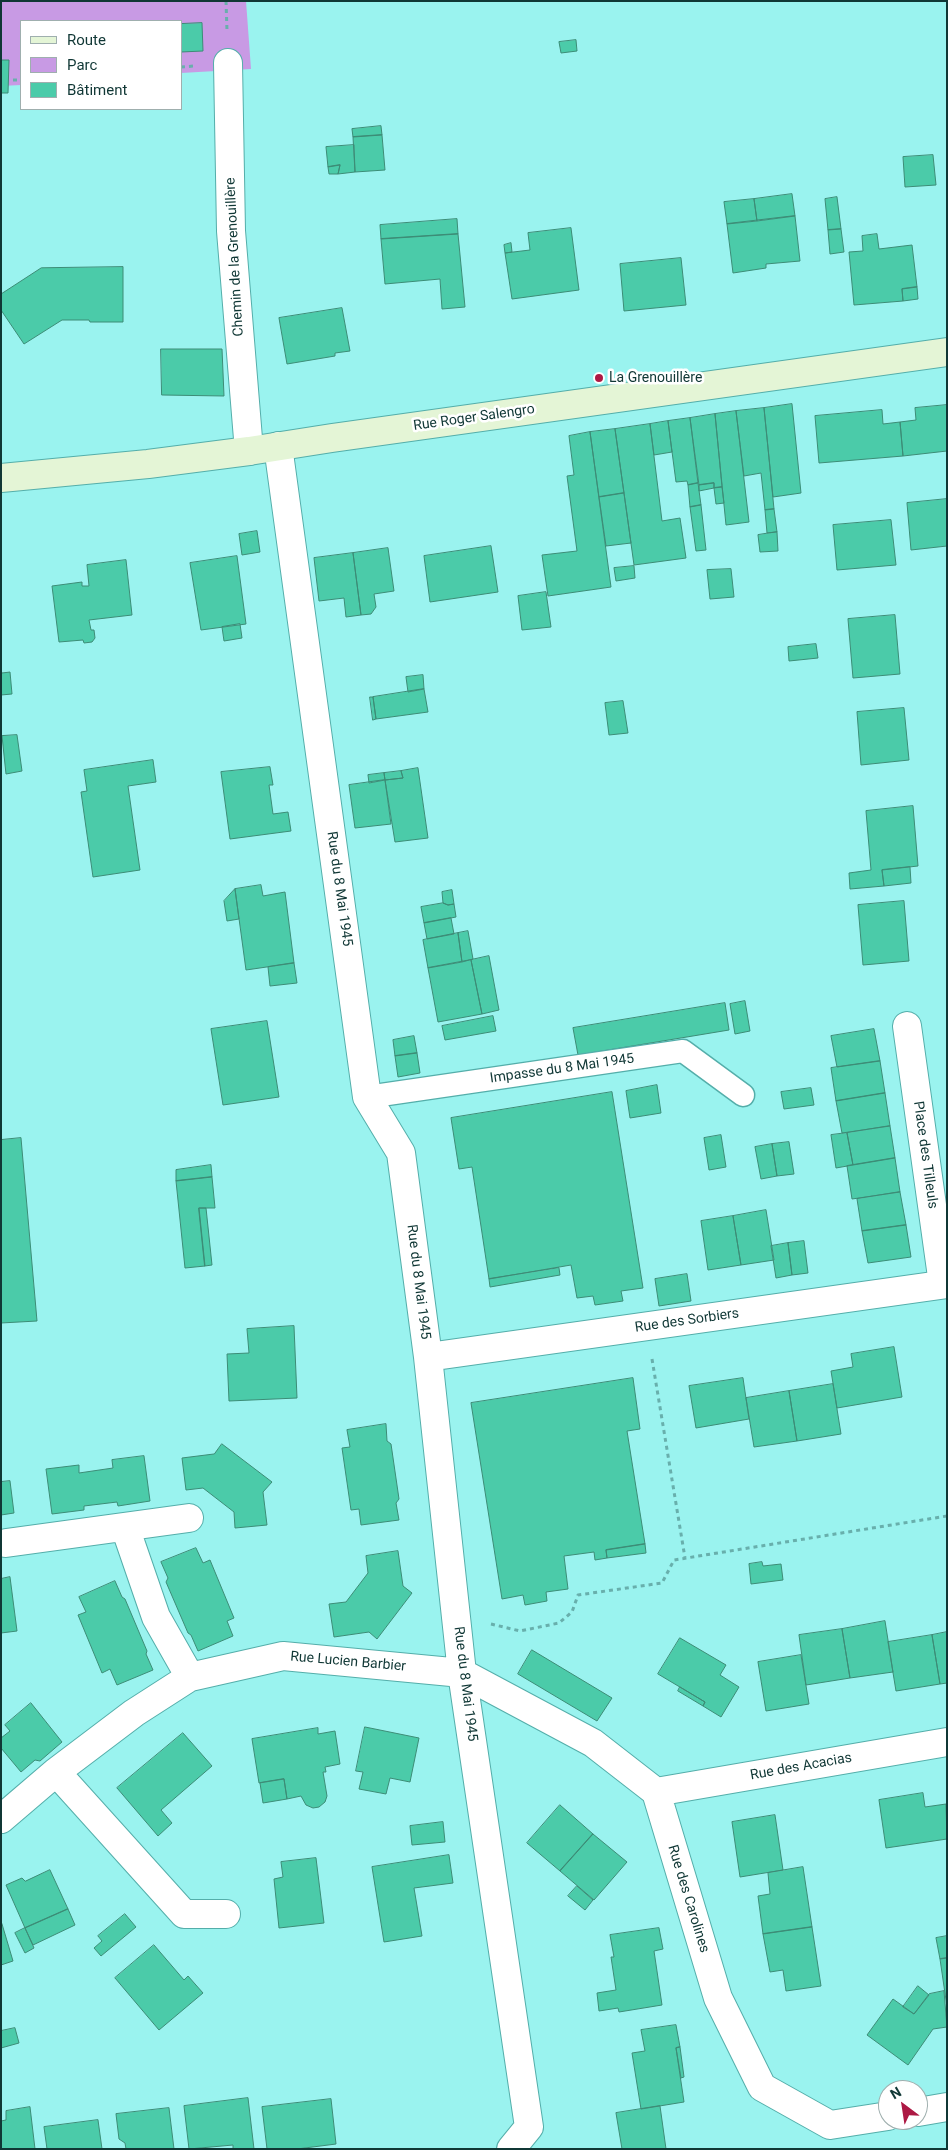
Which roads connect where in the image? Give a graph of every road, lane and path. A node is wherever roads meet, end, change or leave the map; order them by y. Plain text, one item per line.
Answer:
1 (228, 63) dead end
2 (13, 80) dead end
3 (20, 80) edge
4 (947, 352) edge
5 (278, 446) junction
6 (249, 451) junction
7 (1, 478) edge
8 (907, 1026) dead end
9 (743, 1095) dead end
10 (367, 1097) junction
11 (945, 1284) edge
12 (646, 1326) junction
13 (428, 1357) junction
14 (947, 1516) edge
15 (189, 1518) dead end
16 (125, 1527) junction
17 (6, 1543) dead end
18 (685, 1558) junction
19 (456, 1616) junction
20 (462, 1673) junction
21 (190, 1677) junction
22 (947, 1742) edge
23 (56, 1772) junction
24 (656, 1792) junction
25 (1, 1819) edge
26 (226, 1914) dead end
27 (947, 2107) edge
28 (928, 2110) edge
29 (878, 2118) edge
30 (511, 2149) edge

1 - 6 street, Chemin de la Grenouillère
2 - 3 path
4 - 5 street, Rue Roger Salengro
5 - 6 street, Rue Roger Salengro
5 - 10 street, Rue du 8 Mai 1945
6 - 7 street, Rue Roger Salengro
8 - 11 street, Place des Tilleuls
9 - 10 lane, Impasse du 8 Mai 1945
10 - 13 street, Rue du 8 Mai 1945
11 - 12 street, Rue des Sorbiers
12 - 13 street, Rue des Sorbiers
12 - 18 path
13 - 19 street, Rue du 8 Mai 1945
14 - 18 path
15 - 16 street
16 - 17 street
16 - 21 street
18 - 19 path
19 - 20 street, Rue du 8 Mai 1945
20 - 21 street, Rue Lucien Barbier
20 - 24 street
20 - 30 street, Rue du 8 Mai 1945
21 - 23 street, Rue Lucien Barbier
22 - 24 street, Rue des Acacias
23 - 25 street, Rue Lucien Barbier
23 - 26 street
24 - 29 street, Rue des Carolines
27 - 28 street

